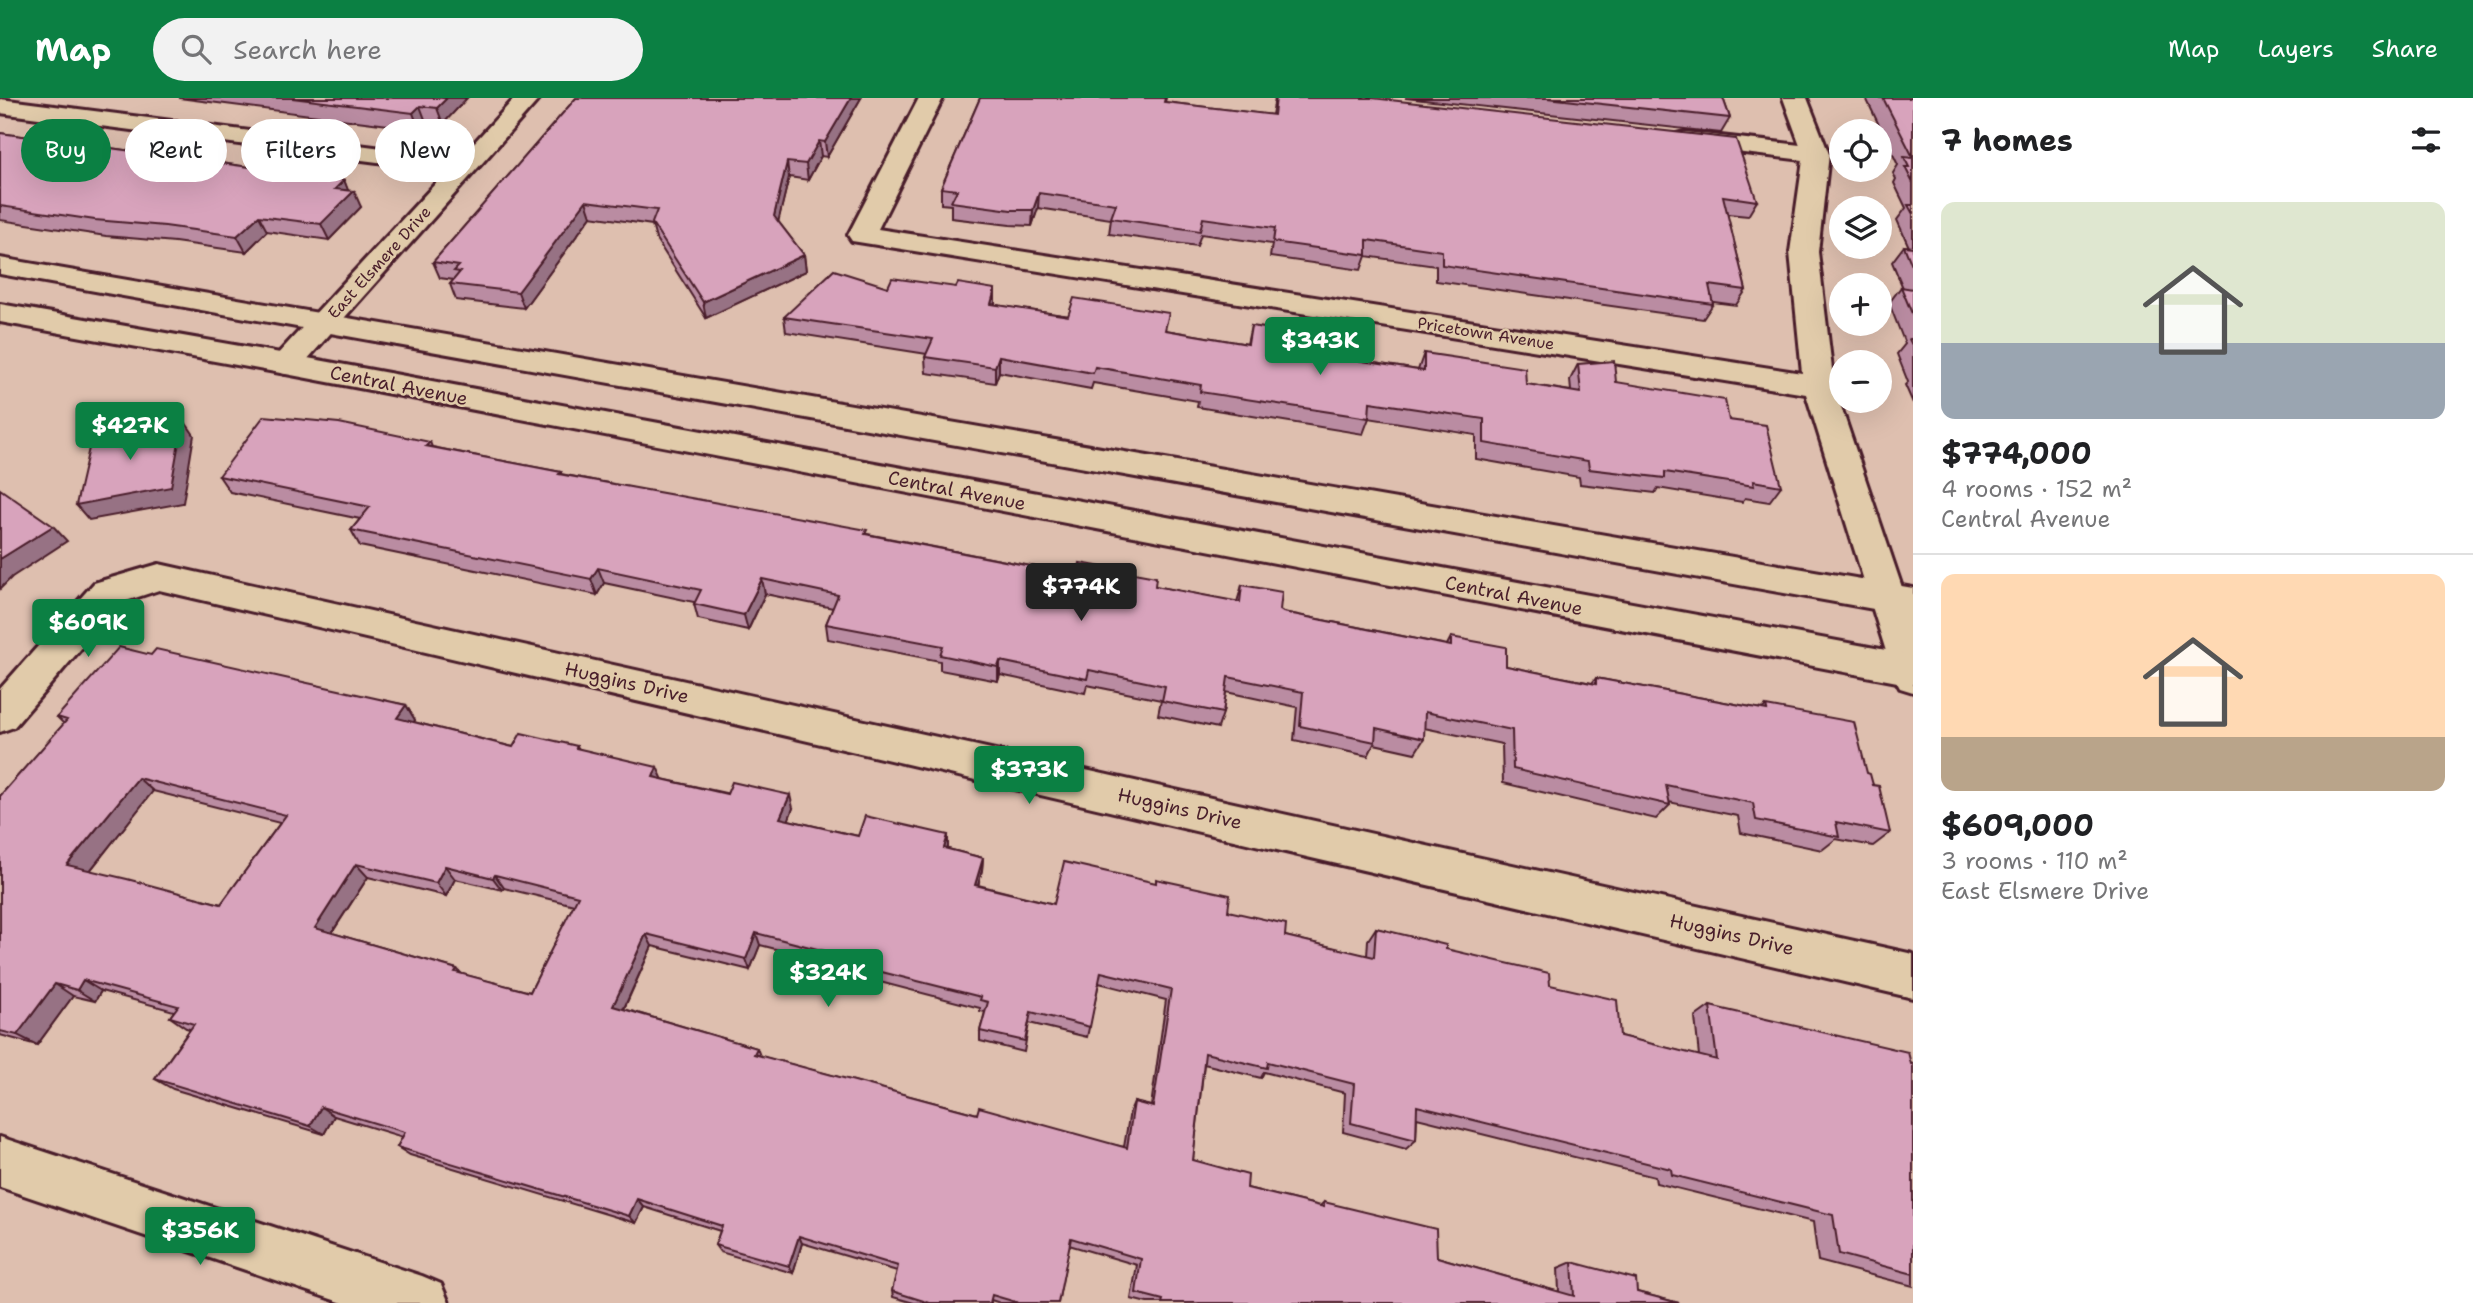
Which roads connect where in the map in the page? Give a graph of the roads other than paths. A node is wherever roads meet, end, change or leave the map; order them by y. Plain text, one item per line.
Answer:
1 (528, 98) edge
2 (931, 98) edge
3 (1795, 98) edge
4 (0, 106) edge
5 (1664, 137) edge
6 (375, 154) edge
7 (1816, 154) junction
8 (475, 156) edge
9 (451, 182) edge
10 (0, 266) edge
11 (0, 313) edge
12 (324, 322) junction
13 (286, 364) junction
14 (1819, 386) junction
15 (1900, 600) edge
16 (1912, 672) edge
17 (0, 716) edge
18 (1913, 976) edge
19 (0, 1162) edge
20 (422, 1303) edge

1 - 8 street, East Elsmere Drive
2 - 14 street, Pricetown Avenue
3 - 7 street
4 - 6 street
5 - 7 street
7 - 14 street
9 - 12 street, East Elsmere Drive
10 - 12 street
11 - 13 street, Central Avenue
12 - 13 street, East Elsmere Drive
12 - 15 street
13 - 16 street, Central Avenue
14 - 15 street
15 - 16 street
17 - 18 street, Huggins Drive
19 - 20 street

